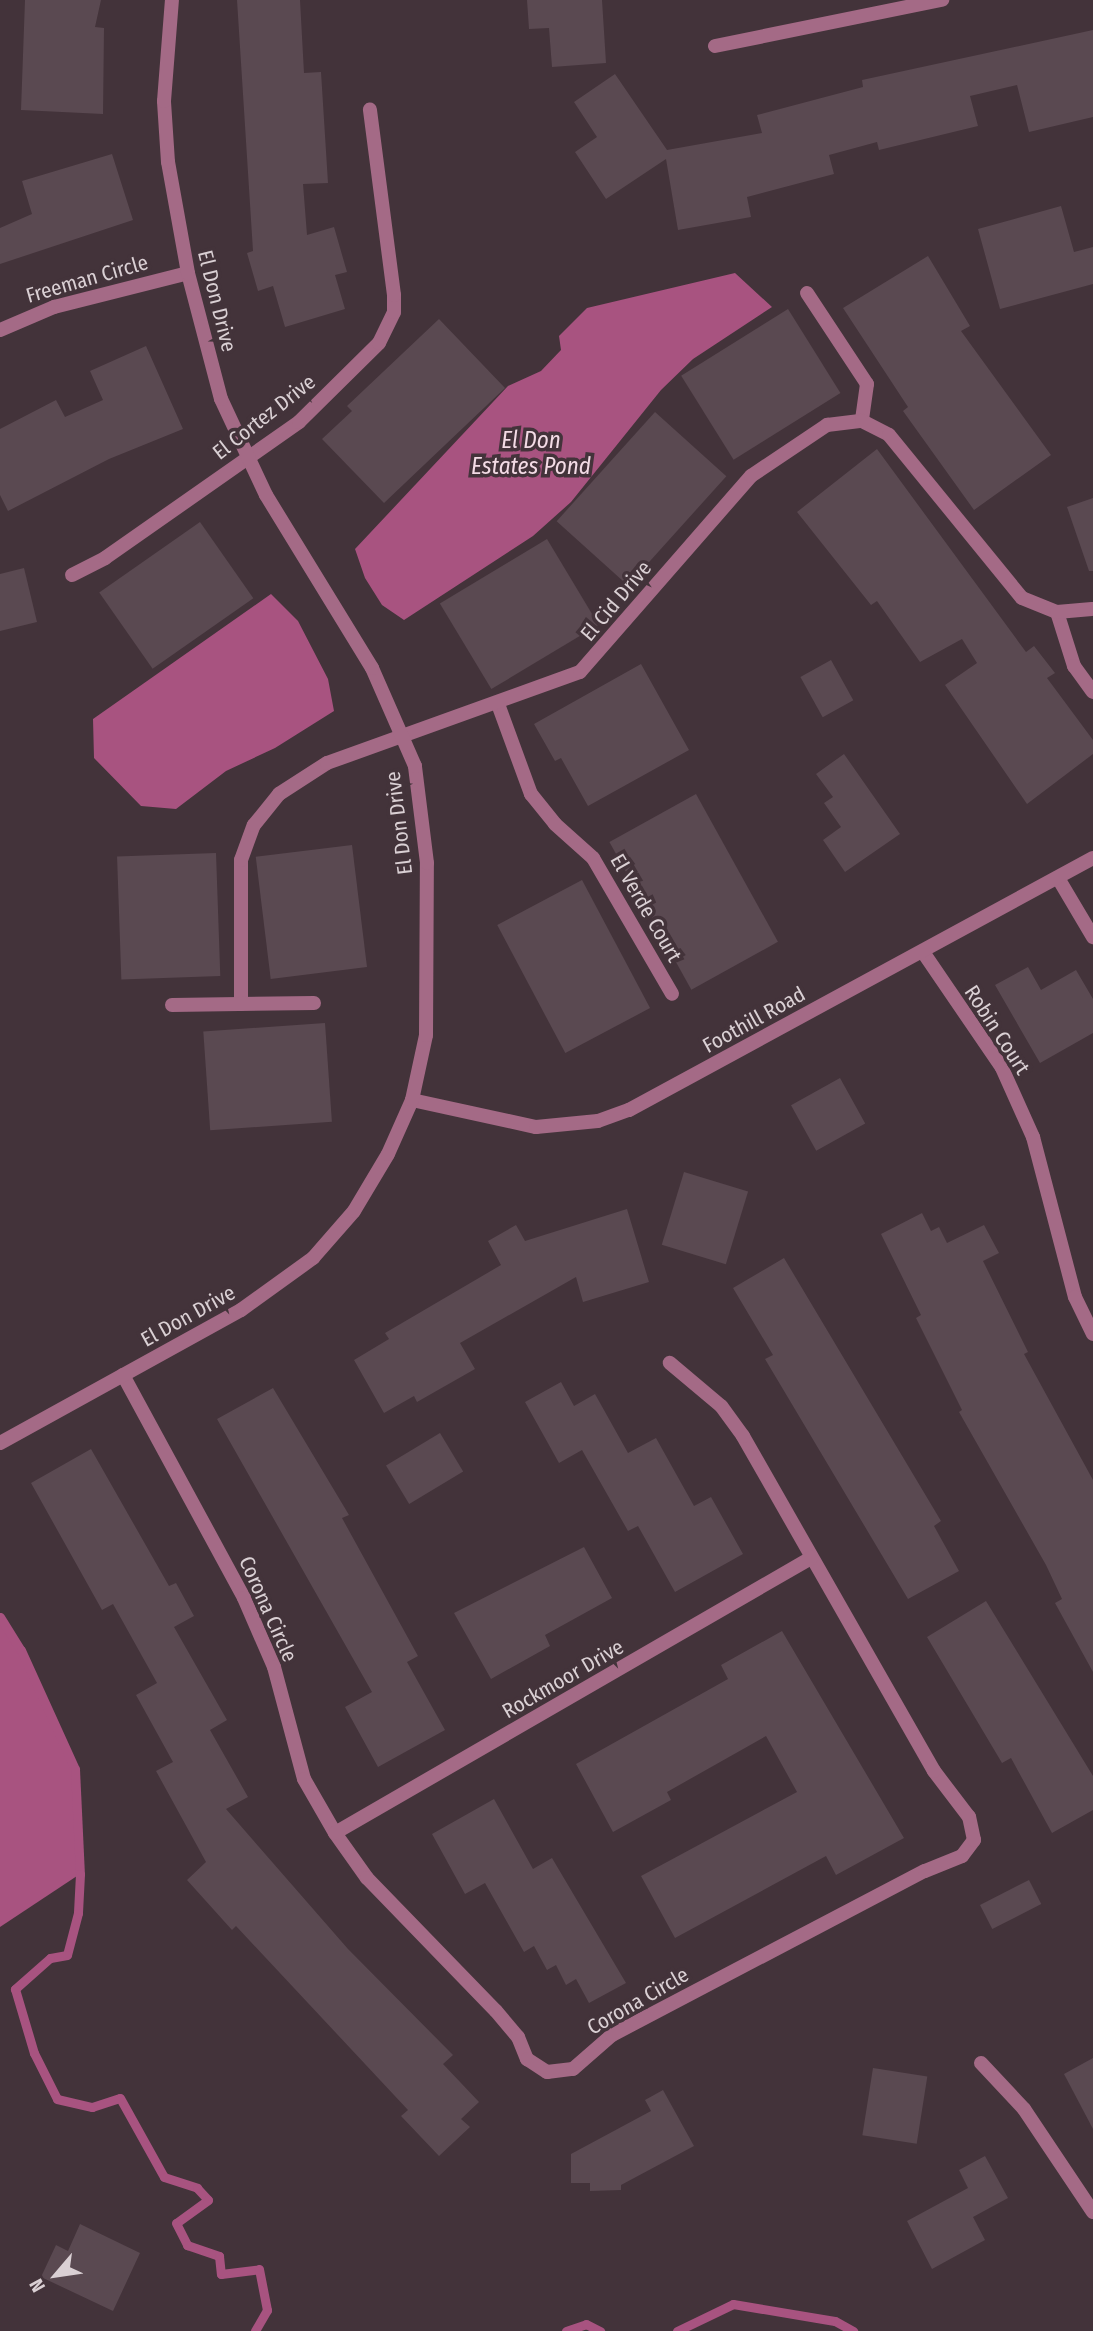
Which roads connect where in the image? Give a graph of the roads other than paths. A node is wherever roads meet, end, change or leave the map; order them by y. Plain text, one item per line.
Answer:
1 (172, 0) edge
2 (942, 0) edge
3 (715, 46) dead end
4 (370, 110) dead end
5 (188, 273) junction
6 (807, 293) dead end
7 (0, 330) edge
8 (862, 421) junction
9 (247, 460) junction
10 (72, 575) dead end
11 (1092, 609) edge
12 (1057, 612) junction
13 (1093, 692) edge
14 (498, 704) junction
15 (406, 736) junction
16 (1093, 859) edge
17 (1058, 877) junction
18 (1093, 937) edge
19 (923, 952) junction
20 (672, 994) dead end
21 (314, 1003) dead end
22 (241, 1004) junction
23 (172, 1005) dead end
24 (412, 1100) junction
25 (1093, 1334) edge
26 (670, 1363) dead end
27 (123, 1375) junction
28 (0, 1443) edge
29 (811, 1558) junction
30 (335, 1833) junction
31 (981, 2063) dead end
32 (1093, 2212) edge

1 - 5 street, El Don Drive
2 - 3 street
4 - 9 street, El Cortez Drive
5 - 7 street, Freeman Circle
5 - 9 street, El Don Drive
6 - 8 street
8 - 12 street
8 - 14 street, El Cid Drive
9 - 10 street, El Cortez Drive
9 - 15 street, El Don Drive
11 - 12 street
12 - 13 street
14 - 15 street, El Cid Drive
14 - 20 street, El Verde Court
15 - 22 street, El Cid Drive
15 - 24 street, El Don Drive
16 - 17 street, Foothill Road
17 - 18 street
17 - 19 street, Foothill Road
19 - 24 street, Foothill Road
19 - 25 street, Robin Court
21 - 22 street
22 - 23 street
24 - 27 street, El Don Drive
26 - 29 street, Corona Circle
27 - 28 street, El Don Drive
27 - 30 street, Corona Circle
29 - 30 street, Rockmoor Drive
29 - 30 street, Corona Circle
31 - 32 street

